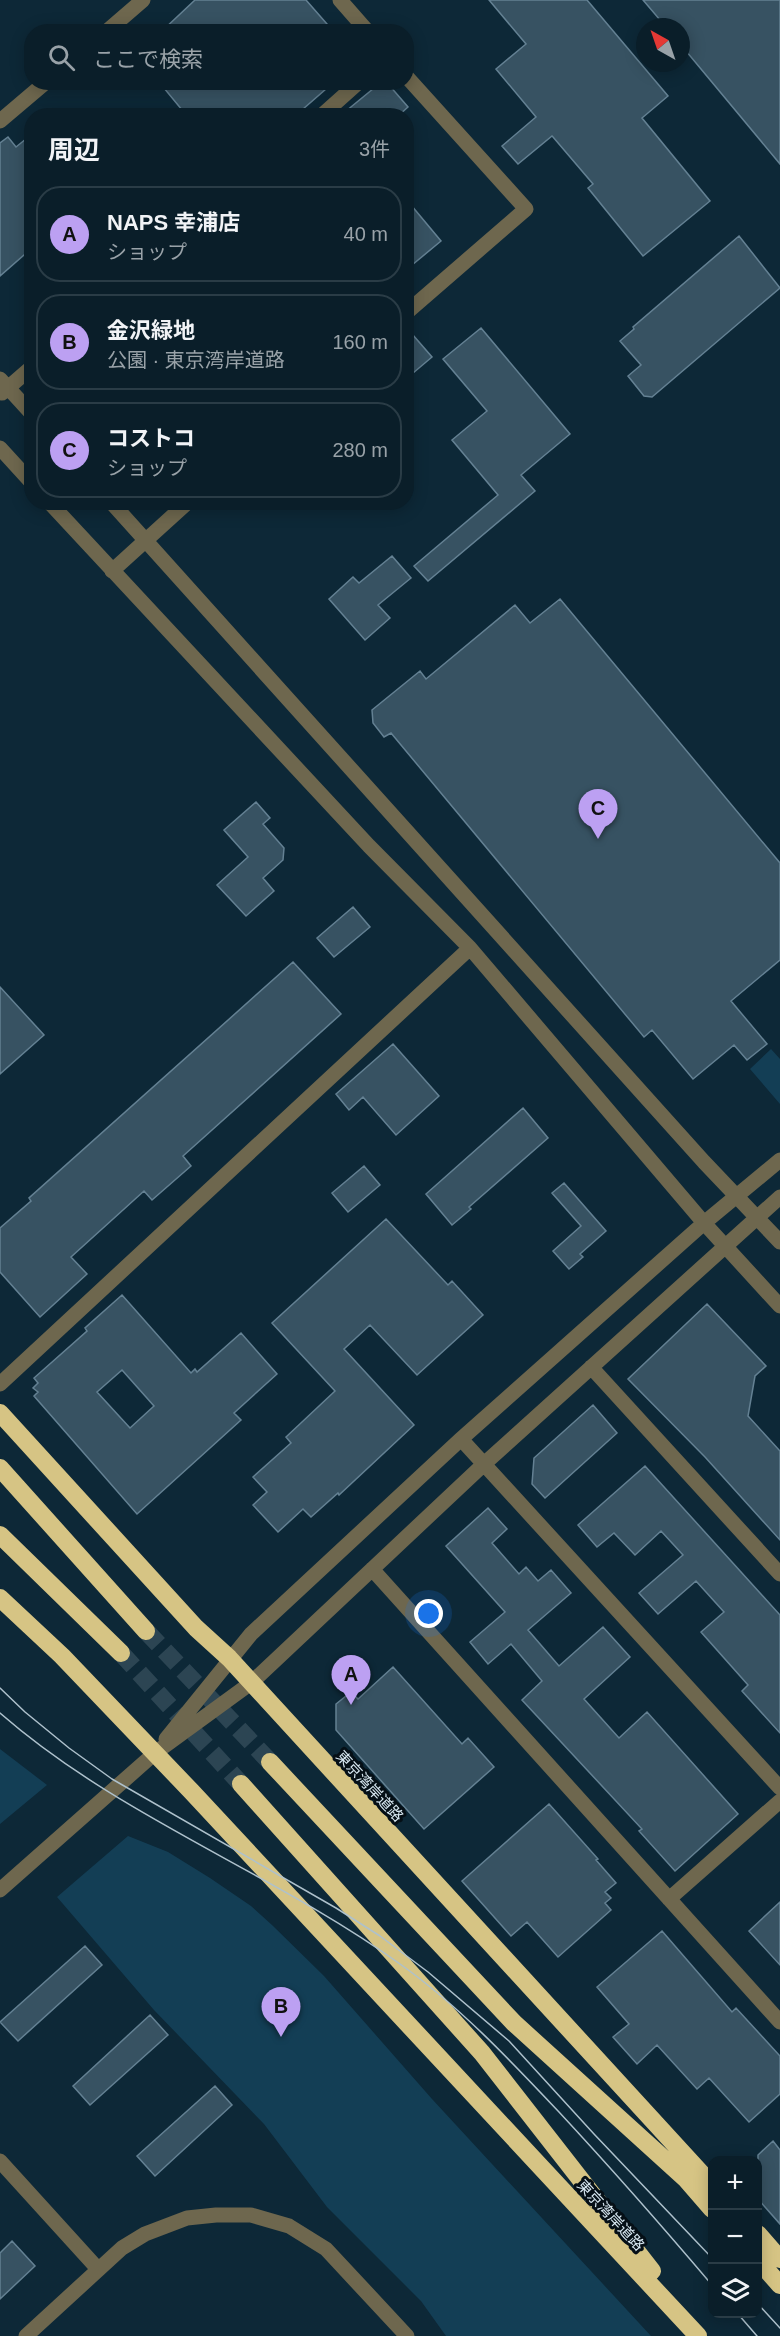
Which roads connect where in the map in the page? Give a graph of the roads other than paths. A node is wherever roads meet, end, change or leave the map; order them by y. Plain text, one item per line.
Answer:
1 (143, 0) edge
2 (340, 0) edge
3 (115, 24) edge
4 (361, 24) edge
5 (414, 85) edge
6 (37, 90) edge
7 (350, 90) edge
8 (330, 108) edge
9 (0, 121) edge
10 (414, 306) edge
11 (24, 373) edge
12 (3, 387) edge
13 (24, 407) edge
14 (0, 448) edge
15 (24, 474) edge
16 (57, 510) edge
17 (118, 510) edge
18 (179, 510) edge
19 (145, 540) junction
20 (112, 571) junction
21 (470, 948) junction
22 (780, 1160) edge
23 (736, 1197) junction
24 (780, 1197) edge
25 (757, 1217) junction
26 (704, 1223) junction
27 (780, 1242) edge
28 (726, 1247) junction
29 (780, 1306) edge
30 (591, 1367) junction
31 (0, 1384) edge
32 (0, 1413) edge
33 (461, 1439) junction
34 (484, 1464) junction
35 (0, 1468) edge
36 (0, 1534) edge
37 (372, 1569) junction
38 (780, 1574) edge
39 (0, 1598) edge
40 (146, 1631) tunnel mouth
41 (121, 1653) tunnel mouth
42 (229, 1658) junction
43 (251, 1683) junction
44 (155, 1753) junction
45 (270, 1762) tunnel mouth
46 (241, 1784) tunnel mouth
47 (780, 1788) edge
48 (780, 1801) edge
49 (0, 1890) edge
50 (669, 1899) junction
51 (780, 2022) edge
52 (0, 2161) edge
53 (708, 2181) edge
54 (708, 2204) edge
55 (762, 2239) edge
56 (780, 2259) edge
57 (762, 2264) edge
58 (98, 2269) junction
59 (780, 2285) edge
60 (26, 2336) edge
61 (407, 2336) edge
62 (698, 2336) edge
63 (703, 2336) edge

1 - 3 street
2 - 4 street
5 - 10 street
6 - 9 street
7 - 8 street
11 - 12 street
12 - 13 street
14 - 15 street
16 - 20 street
17 - 19 street
18 - 19 street
19 - 20 street
19 - 23 street
20 - 21 street
21 - 26 street
21 - 31 street
22 - 23 street
23 - 25 street
23 - 26 street
24 - 25 street
25 - 27 street
25 - 28 street
26 - 28 street
26 - 33 street
28 - 29 street
28 - 30 street
30 - 34 street
30 - 38 street
32 - 42 highway, 東京湾岸道路
33 - 34 street
33 - 42 street
34 - 37 street
34 - 47 street
35 - 40 highway
36 - 41 highway
37 - 43 street
37 - 50 street
39 - 44 highway, 東京湾岸道路
42 - 43 highway, 東京湾岸道路
42 - 44 street
43 - 44 street
43 - 53 highway, 東京湾岸道路
44 - 49 street
44 - 62 highway, 東京湾岸道路
45 - 54 highway
46 - 63 highway
48 - 50 street
50 - 51 street
52 - 58 street
55 - 56 highway
57 - 59 highway
58 - 60 street
58 - 61 street

